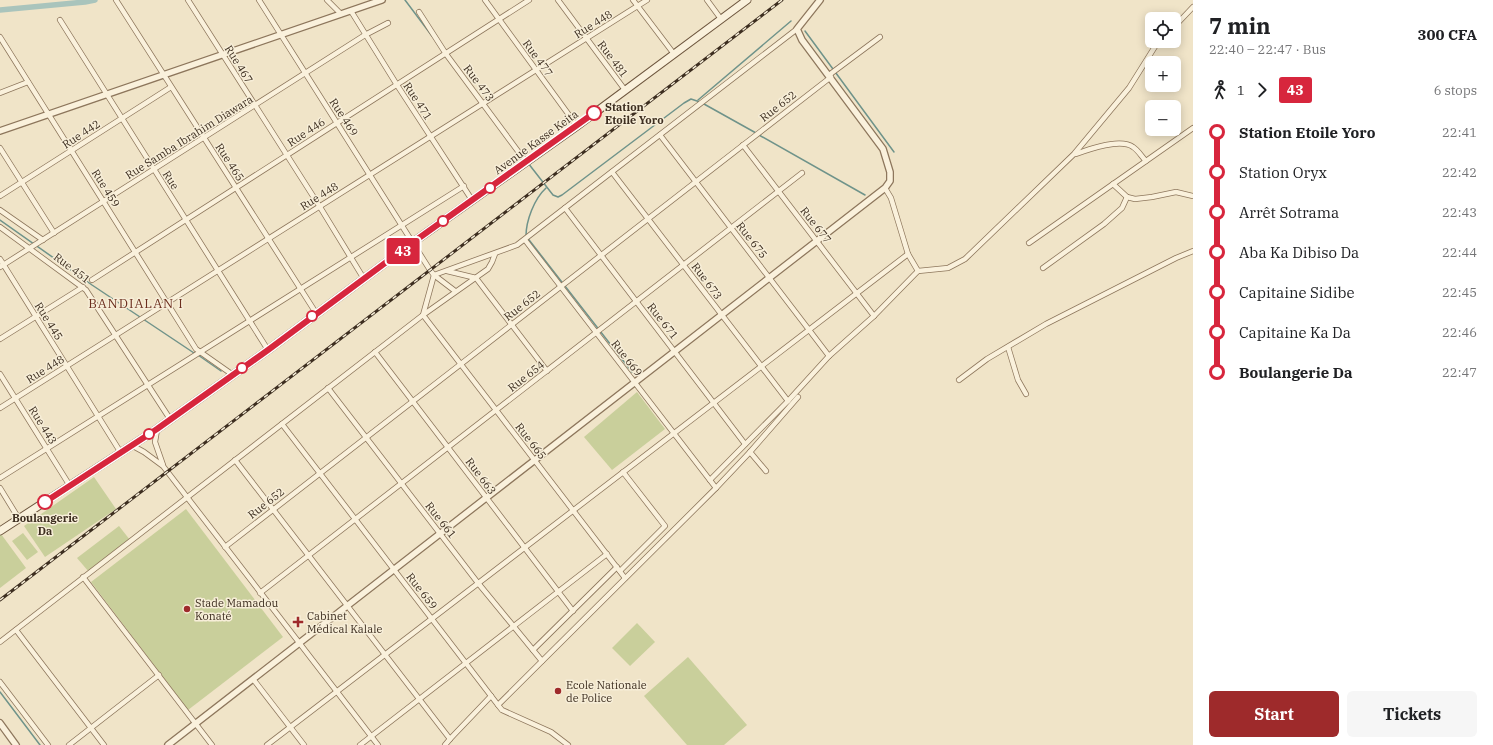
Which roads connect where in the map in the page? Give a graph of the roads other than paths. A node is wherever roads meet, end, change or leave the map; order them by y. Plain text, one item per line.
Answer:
1 (116, 0) edge
2 (188, 0) edge
3 (259, 0) edge
4 (327, 0) edge
5 (382, 0) edge
6 (485, 0) edge
7 (529, 0) edge
8 (558, 0) edge
9 (633, 0) edge
10 (648, 0) edge
11 (707, 0) edge
12 (747, 0) edge
13 (820, 0) edge
14 (638, 6) junction
15 (1193, 7) edge
16 (351, 11) junction
17 (419, 12) dead end
18 (341, 14) junction
19 (499, 19) junction
20 (721, 19) junction
21 (60, 20) dead end
22 (1181, 20) edge
23 (388, 23) dead end
24 (797, 29) junction
25 (281, 35) junction
26 (365, 35) junction
27 (0, 37) edge
28 (880, 37) dead end
29 (586, 38) junction
30 (1154, 48) edge
31 (223, 54) junction
32 (446, 54) junction
33 (674, 54) junction
34 (536, 70) junction
35 (306, 73) junction
36 (164, 75) junction
37 (830, 76) junction
38 (28, 82) junction
39 (396, 85) junction
40 (171, 87) junction
41 (625, 90) junction
42 (0, 93) edge
43 (106, 94) junction
44 (483, 103) junction
45 (254, 105) junction
46 (49, 114) junction
47 (122, 118) junction
48 (337, 123) junction
49 (577, 126) junction
50 (1193, 128) edge
51 (0, 131) edge
52 (660, 135) junction
53 (431, 137) junction
54 (204, 138) junction
55 (743, 145) junction
56 (0, 148) edge
57 (72, 150) junction
58 (1074, 154) junction
59 (286, 155) junction
60 (1146, 161) junction
61 (526, 162) junction
62 (154, 169) junction
63 (612, 172) junction
64 (802, 173) dead end
65 (370, 175) junction
66 (22, 182) junction
67 (696, 182) junction
68 (1113, 184) junction
69 (464, 186) junction
70 (236, 188) junction
71 (885, 188) junction
72 (778, 192) junction
73 (0, 196) edge
74 (1193, 196) edge
75 (1127, 197) junction
76 (472, 200) junction
77 (104, 202) junction
78 (320, 206) junction
79 (565, 208) junction
80 (0, 210) edge
81 (648, 219) junction
82 (186, 220) junction
83 (401, 226) junction
84 (0, 227) edge
85 (731, 228) junction
86 (54, 233) junction
87 (268, 239) junction
88 (525, 240) junction
89 (41, 241) junction
90 (816, 241) junction
91 (412, 243) junction
92 (1029, 243) dead end
93 (30, 248) junction
94 (1193, 251) edge
95 (135, 252) junction
96 (495, 254) junction
97 (908, 254) junction
98 (601, 255) junction
99 (350, 258) junction
100 (0, 259) edge
101 (684, 265) junction
102 (2, 266) edge
103 (1043, 268) dead end
104 (218, 271) junction
105 (447, 271) junction
106 (918, 271) junction
107 (434, 275) junction
108 (476, 278) junction
109 (769, 278) junction
110 (364, 279) junction
111 (92, 280) dead end
112 (561, 286) junction
113 (83, 287) junction
114 (300, 289) junction
115 (455, 291) junction
116 (856, 293) junction
117 (637, 301) junction
118 (167, 303) junction
119 (316, 313) junction
120 (423, 315) junction
121 (722, 315) junction
122 (874, 316) junction
123 (35, 317) junction
124 (250, 321) junction
125 (511, 325) junction
126 (809, 330) junction
127 (596, 333) junction
128 (116, 335) junction
129 (0, 339) edge
130 (1008, 347) junction
131 (268, 350) junction
132 (199, 351) junction
133 (675, 351) junction
134 (375, 352) junction
135 (829, 356) junction
136 (461, 364) junction
137 (67, 366) junction
138 (761, 366) junction
139 (547, 371) junction
140 (0, 374) edge
141 (232, 375) junction
142 (959, 380) dead end
143 (634, 382) junction
144 (148, 385) junction
145 (328, 388) junction
146 (1026, 394) dead end
147 (798, 397) dead end
148 (16, 398) junction
149 (412, 401) junction
150 (788, 401) junction
151 (714, 403) junction
152 (0, 408) edge
153 (496, 410) junction
154 (98, 416) junction
155 (170, 419) junction
156 (282, 424) junction
157 (157, 429) junction
158 (674, 433) junction
159 (366, 437) junction
160 (745, 444) junction
161 (132, 446) junction
162 (47, 448) junction
163 (448, 448) junction
164 (750, 452) junction
165 (121, 453) junction
166 (235, 460) junction
167 (534, 460) junction
168 (163, 466) junction
169 (766, 471) dead end
170 (623, 472) junction
171 (320, 473) junction
172 (0, 478) edge
173 (710, 480) junction
174 (402, 484) junction
175 (70, 486) junction
176 (0, 488) edge
177 (716, 488) junction
178 (187, 497) junction
179 (486, 498) junction
180 (273, 509) junction
181 (573, 510) junction
182 (19, 519) junction
183 (355, 519) junction
184 (0, 531) edge
185 (440, 534) junction
186 (225, 547) junction
187 (525, 548) junction
188 (607, 554) junction
189 (309, 555) junction
190 (618, 569) junction
191 (394, 570) junction
192 (84, 578) junction
193 (625, 578) junction
194 (478, 583) junction
195 (558, 591) junction
196 (260, 593) junction
197 (347, 606) junction
198 (573, 611) junction
199 (432, 619) junction
200 (514, 626) junction
201 (16, 630) junction
202 (0, 642) edge
203 (299, 643) junction
204 (533, 650) junction
205 (385, 655) junction
206 (542, 661) junction
207 (466, 663) junction
208 (159, 675) junction
209 (253, 679) junction
210 (0, 682) edge
211 (336, 692) junction
212 (491, 696) junction
213 (419, 699) junction
214 (498, 705) junction
215 (0, 723) edge
216 (196, 723) junction
217 (91, 728) junction
218 (290, 728) junction
219 (371, 737) junction
220 (450, 739) junction
221 (16, 745) edge
222 (48, 745) edge
223 (69, 745) edge
224 (104, 745) edge
225 (168, 745) edge
226 (212, 745) edge
227 (267, 745) edge
228 (304, 745) edge
229 (360, 745) edge
230 (378, 745) edge
231 (445, 745) edge
232 (568, 745) edge

1 - 36 street, Rue 465
2 - 31 street, Rue 467
3 - 25 street, Rue 469
4 - 18 street
5 - 16 street
6 - 19 street, Rue 477
7 - 19 street, Rue 446
8 - 29 street, Rue 481
9 - 14 street
10 - 14 street, Rue 448
11 - 20 street
12 - 20 main road, Avenue Kasse Keita
13 - 24 street
14 - 29 street, Rue 448
14 - 33 street
15 - 22 street
16 - 18 street
16 - 26 street, Rue 471
17 - 32 street, Rue 473
18 - 25 street
19 - 32 street, Rue 446
19 - 34 street, Rue 477
20 - 33 main road, Avenue Kasse Keita
21 - 43 street, Rue
23 - 26 street, Rue Samba Ibrahim Diawara
24 - 37 street
24 - 52 street
25 - 31 street
25 - 35 street, Rue 469
26 - 35 street, Rue Samba Ibrahim Diawara
26 - 39 street, Rue 471
27 - 38 street, Rue 459
28 - 37 street, Rue 652
29 - 34 street, Rue 448
29 - 41 street, Rue 481
30 - 58 street
31 - 36 street
31 - 45 street, Rue 467
32 - 39 street, Rue 446
32 - 44 street, Rue 473
33 - 41 main road, Avenue Kasse Keita
34 - 44 street, Rue 448
34 - 49 street, Rue 477
35 - 45 street, Rue Samba Ibrahim Diawara
35 - 48 street, Rue 469
36 - 40 street, Rue 465
36 - 43 street
37 - 55 street, Rue 652
37 - 71 street
38 - 42 street
38 - 46 street, Rue 459
39 - 48 street, Rue 446
39 - 53 street, Rue 471
40 - 47 street, Rue 442
40 - 54 street, Rue 465
41 - 49 main road, Avenue Kasse Keita
43 - 46 street
43 - 47 street, Rue
44 - 53 street, Rue 448
44 - 61 street, Rue 473
45 - 54 street, Rue Samba Ibrahim Diawara
45 - 59 street, Rue 467
46 - 51 street
46 - 57 street, Rue 459
47 - 57 street, Rue 442
47 - 62 street, Rue
48 - 59 street, Rue 446
48 - 65 street, Rue 469
49 - 61 main road, Avenue Kasse Keita
50 - 60 street
52 - 63 street
52 - 67 street, Rue 675
53 - 65 street, Rue 448
53 - 69 street, Rue 471
54 - 62 street, Rue Samba Ibrahim Diawara
54 - 70 street, Rue 465
55 - 67 street, Rue 652
55 - 72 street, Rue 677
56 - 66 street
57 - 66 street, Rue 442
57 - 77 street, Rue 459
58 - 60 street
58 - 106 street
59 - 70 street, Rue 446
59 - 78 street, Rue 467
60 - 68 street
61 - 76 main road, Avenue Kasse Keita
62 - 77 street, Rue Samba Ibrahim Diawara
62 - 82 street, Rue
63 - 79 street
63 - 81 street, Rue 673
64 - 72 street, Rue 654
65 - 78 street, Rue 448
65 - 83 street, Rue 469
66 - 73 street, Rue 442
66 - 86 street
67 - 81 street, Rue 652
67 - 85 street, Rue 675
68 - 75 street
68 - 92 street
69 - 76 street, Rue 471
69 - 83 street
70 - 82 street, Rue 446
70 - 87 street, Rue 465
71 - 90 street
71 - 97 street
72 - 85 street, Rue 654
72 - 90 street, Rue 677
74 - 75 street
75 - 103 street
76 - 91 main road, Avenue Kasse Keita
77 - 86 street, Rue Samba Ibrahim Diawara
77 - 95 street, Rue 459
78 - 87 street, Rue 448
78 - 99 street, Rue 467
79 - 88 street
79 - 98 street, Rue 671
80 - 89 street
81 - 98 street, Rue 652
81 - 101 street, Rue 673
82 - 95 street, Rue 446
82 - 104 street, Rue
83 - 91 street, Rue 469
83 - 99 street
84 - 93 street, Rue 451
85 - 101 street, Rue 654
85 - 109 street, Rue 675
86 - 89 street, Rue Samba Ibrahim Diawara
87 - 104 street, Rue 448
87 - 114 street, Rue 465
88 - 96 street
88 - 112 street, Rue 669
89 - 93 street, Rue Samba Ibrahim Diawara
90 - 109 street
90 - 116 street, Rue 677
91 - 107 street, Rue 469
91 - 110 main road, Avenue Kasse Keita
93 - 102 street, Rue Samba Ibrahim Diawara
93 - 113 street, Rue 451
94 - 130 street
95 - 111 street, Rue 446
95 - 118 street, Rue 459
96 - 105 street
96 - 108 street
97 - 106 street
97 - 116 street
98 - 112 street, Rue 652
98 - 117 street, Rue 671
99 - 110 street, Rue 467
99 - 114 street
100 - 102 street, Rue 445
101 - 117 street, Rue 654
101 - 121 street, Rue 673
102 - 123 street, Rue 445
104 - 118 street, Rue 448
104 - 124 street, Rue
105 - 107 street
105 - 108 street
106 - 122 street
107 - 115 street, Rue 469
107 - 120 street
108 - 115 street
108 - 125 street
109 - 121 street
109 - 126 street, Rue 675
110 - 119 main road, Avenue Kasse Keita
112 - 125 street, Rue 652
112 - 127 street, Rue 669
113 - 123 street
113 - 128 street, Rue 451
114 - 119 street, Rue 465
114 - 124 street
115 - 120 street
116 - 122 street, Rue 677
116 - 126 street
117 - 127 street, Rue 654
117 - 133 street, Rue 671
118 - 128 street, Rue 448
118 - 132 street, Rue 459
119 - 131 main road, Avenue Kasse Keita
120 - 134 street
120 - 136 street, Rue 665
121 - 133 street
121 - 138 street, Rue 673
122 - 135 street
123 - 129 street
123 - 137 street, Rue 445
124 - 131 street, Rue
124 - 132 street
125 - 136 street, Rue 652
125 - 139 street
126 - 135 street, Rue 675
126 - 138 street
127 - 139 street, Rue 654
127 - 143 street, Rue 669
128 - 137 street, Rue 448
128 - 144 street, Rue 451
130 - 142 street
130 - 146 street
131 - 141 main road, Avenue Kasse Keita
132 - 141 street
132 - 144 street
133 - 143 street
133 - 151 street, Rue 671
134 - 145 street
134 - 149 street, Rue 663
135 - 150 street
136 - 149 street, Rue 652
136 - 153 street, Rue 665
137 - 148 street, Rue 448
137 - 154 street, Rue 445
138 - 150 street, Rue 673
138 - 151 street
139 - 153 street, Rue 654
140 - 148 street, Rue 443
141 - 155 main road, Avenue Kasse Keita
143 - 158 street, Rue 669
143 - 167 street
144 - 154 street
144 - 155 street, Rue 451
145 - 156 street
145 - 159 street, Rue 661
147 - 164 street
148 - 152 street, Rue 448
148 - 162 street, Rue 443
149 - 159 street, Rue 652
149 - 163 street, Rue 663
150 - 160 street
151 - 158 street
151 - 160 street, Rue 671
153 - 163 street, Rue 654
153 - 167 street, Rue 665
154 - 162 street
154 - 165 street, Rue 445
155 - 157 main road, Avenue Kasse Keita
156 - 166 street
156 - 171 street, Rue 659
157 - 161 main road, Avenue Kasse Keita
157 - 168 street
158 - 170 street
158 - 173 street, Rue 669
159 - 171 street, Rue 652
159 - 174 street, Rue 661
160 - 173 street
161 - 165 main road, Avenue Kasse Keita
161 - 168 street
162 - 172 street
162 - 175 street, Rue 443
163 - 174 street, Rue 654
163 - 179 street, Rue 663
164 - 169 street
164 - 177 street
165 - 175 main road, Avenue Kasse Keita
166 - 178 street
166 - 180 street
167 - 179 street
167 - 181 street, Rue 665
168 - 178 street
170 - 181 street
170 - 190 street
171 - 180 street, Rue 652
171 - 183 street, Rue 659
173 - 177 street, Rue 669
174 - 183 street, Rue 654
174 - 185 street, Rue 661
175 - 182 main road, Avenue Kasse Keita
176 - 182 street
177 - 193 street
178 - 186 street
178 - 192 street
179 - 185 street
179 - 187 street, Rue 663
180 - 186 street, Rue 652
180 - 189 street
181 - 187 street
181 - 188 street, Rue 665
182 - 184 main road, Avenue Kasse Keita
183 - 189 street, Rue 654
183 - 191 street, Rue 659
185 - 191 street
185 - 194 street, Rue 661
186 - 196 street
187 - 194 street
187 - 195 street, Rue 663
188 - 190 street, Rue 665
188 - 195 street
189 - 196 street, Rue 654
189 - 197 street
190 - 193 street, Rue 665
190 - 198 street
191 - 197 street
191 - 199 street, Rue 659
192 - 201 street
192 - 208 street
193 - 206 street
194 - 199 street
194 - 200 street, Rue 661
195 - 198 street, Rue 663
195 - 200 street
196 - 203 street
197 - 203 street
197 - 205 street
198 - 204 street
199 - 205 street
199 - 207 street, Rue 659
200 - 204 street, Rue 661
200 - 207 street
201 - 202 street
201 - 217 street
203 - 209 street
203 - 211 street
204 - 206 street, Rue 661
205 - 211 street
205 - 213 street
206 - 214 street
207 - 212 street, Rue 659
207 - 213 street
208 - 216 street
208 - 217 street
209 - 216 street
209 - 218 street
210 - 222 street
211 - 218 street
211 - 219 street
212 - 214 street, Rue 659
212 - 220 street
213 - 219 street
213 - 220 street
214 - 232 street, Rue 659
215 - 221 street
216 - 225 street
216 - 226 street
217 - 223 street
217 - 224 street
218 - 227 street
218 - 228 street
219 - 229 street
219 - 230 street
220 - 231 street

